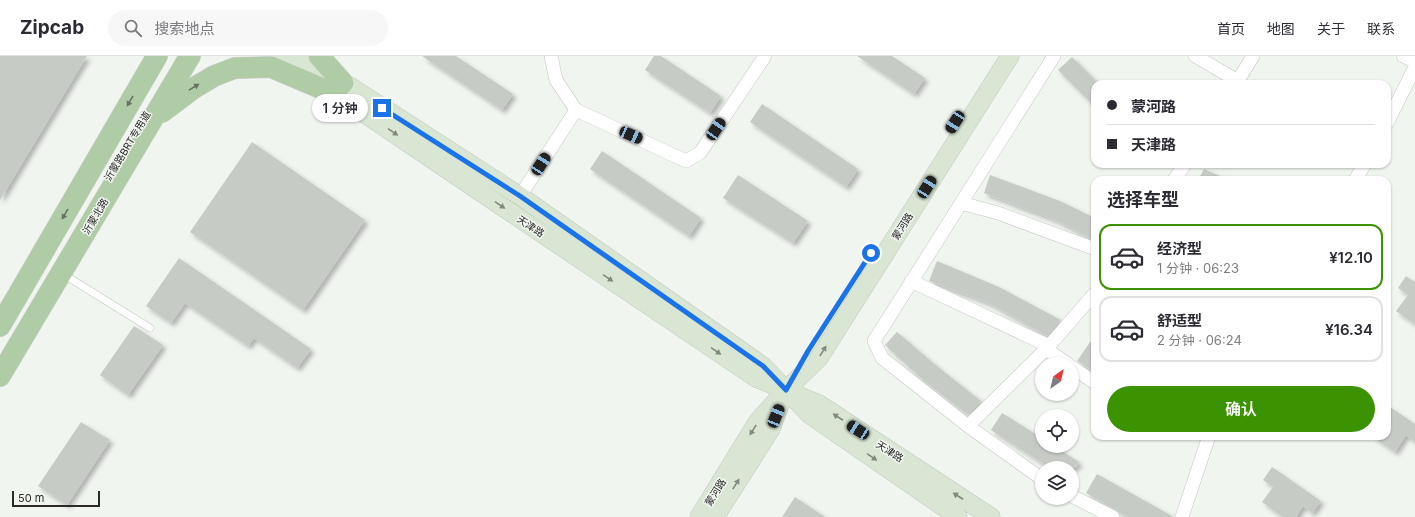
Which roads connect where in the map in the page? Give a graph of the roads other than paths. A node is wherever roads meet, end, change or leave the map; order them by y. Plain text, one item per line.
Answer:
1 (151, 56) edge
2 (157, 56) edge
3 (190, 56) edge
4 (279, 56) edge
5 (302, 56) edge
6 (319, 56) edge
7 (551, 56) edge
8 (764, 56) edge
9 (997, 56) edge
10 (1010, 56) edge
11 (1054, 56) edge
12 (1195, 56) edge
13 (1253, 56) edge
14 (1403, 56) edge
15 (1415, 61) edge
16 (1415, 68) edge
17 (144, 78) junction
18 (1234, 80) edge
19 (1238, 80) edge
20 (340, 89) junction
21 (576, 110) junction
22 (1391, 114) edge
23 (152, 120) junction
24 (520, 196) junction
25 (961, 203) junction
26 (1091, 248) edge
27 (61, 273) junction
28 (911, 281) junction
29 (1091, 298) edge
30 (0, 326) edge
31 (150, 328) dead end
32 (1048, 348) junction
33 (1059, 357) edge
34 (1079, 372) edge
35 (0, 376) edge
36 (1091, 380) edge
37 (786, 390) junction
38 (968, 426) junction
39 (1207, 440) edge
40 (1035, 474) edge
41 (1079, 500) edge
42 (699, 517) edge
43 (715, 517) edge
44 (958, 517) edge
45 (991, 517) edge
46 (1113, 517) edge
47 (1182, 517) edge

1 - 17 main road
2 - 17 main road
3 - 23 main road, 沂蒙北路
4 - 20 main road, 天津路
5 - 20 main road, 天津路
6 - 20 main road
7 - 21 street
8 - 21 street
9 - 37 main road, 蒙河路
37 -> 10 main road, 蒙河路
11 - 25 street
12 - 18 street
13 - 19 street
14 - 15 street
16 - 22 street
17 -> 30 main road
23 -> 20 main road
20 - 24 main road, 天津路
20 -> 37 main road, 天津路
21 - 24 street
23 - 27 main road, 沂蒙北路
24 - 37 main road, 天津路
25 - 26 street
25 - 28 street
27 - 31 lane
27 - 35 main road, 沂蒙北路
28 - 32 street
28 - 38 street
29 - 32 street
32 - 33 street
32 - 38 street
34 - 36 street
37 -> 42 main road, 蒙河路
43 -> 37 main road, 蒙河路
37 -> 44 main road, 天津路
45 -> 37 main road, 天津路
38 - 40 street
39 - 47 street
41 - 46 street

